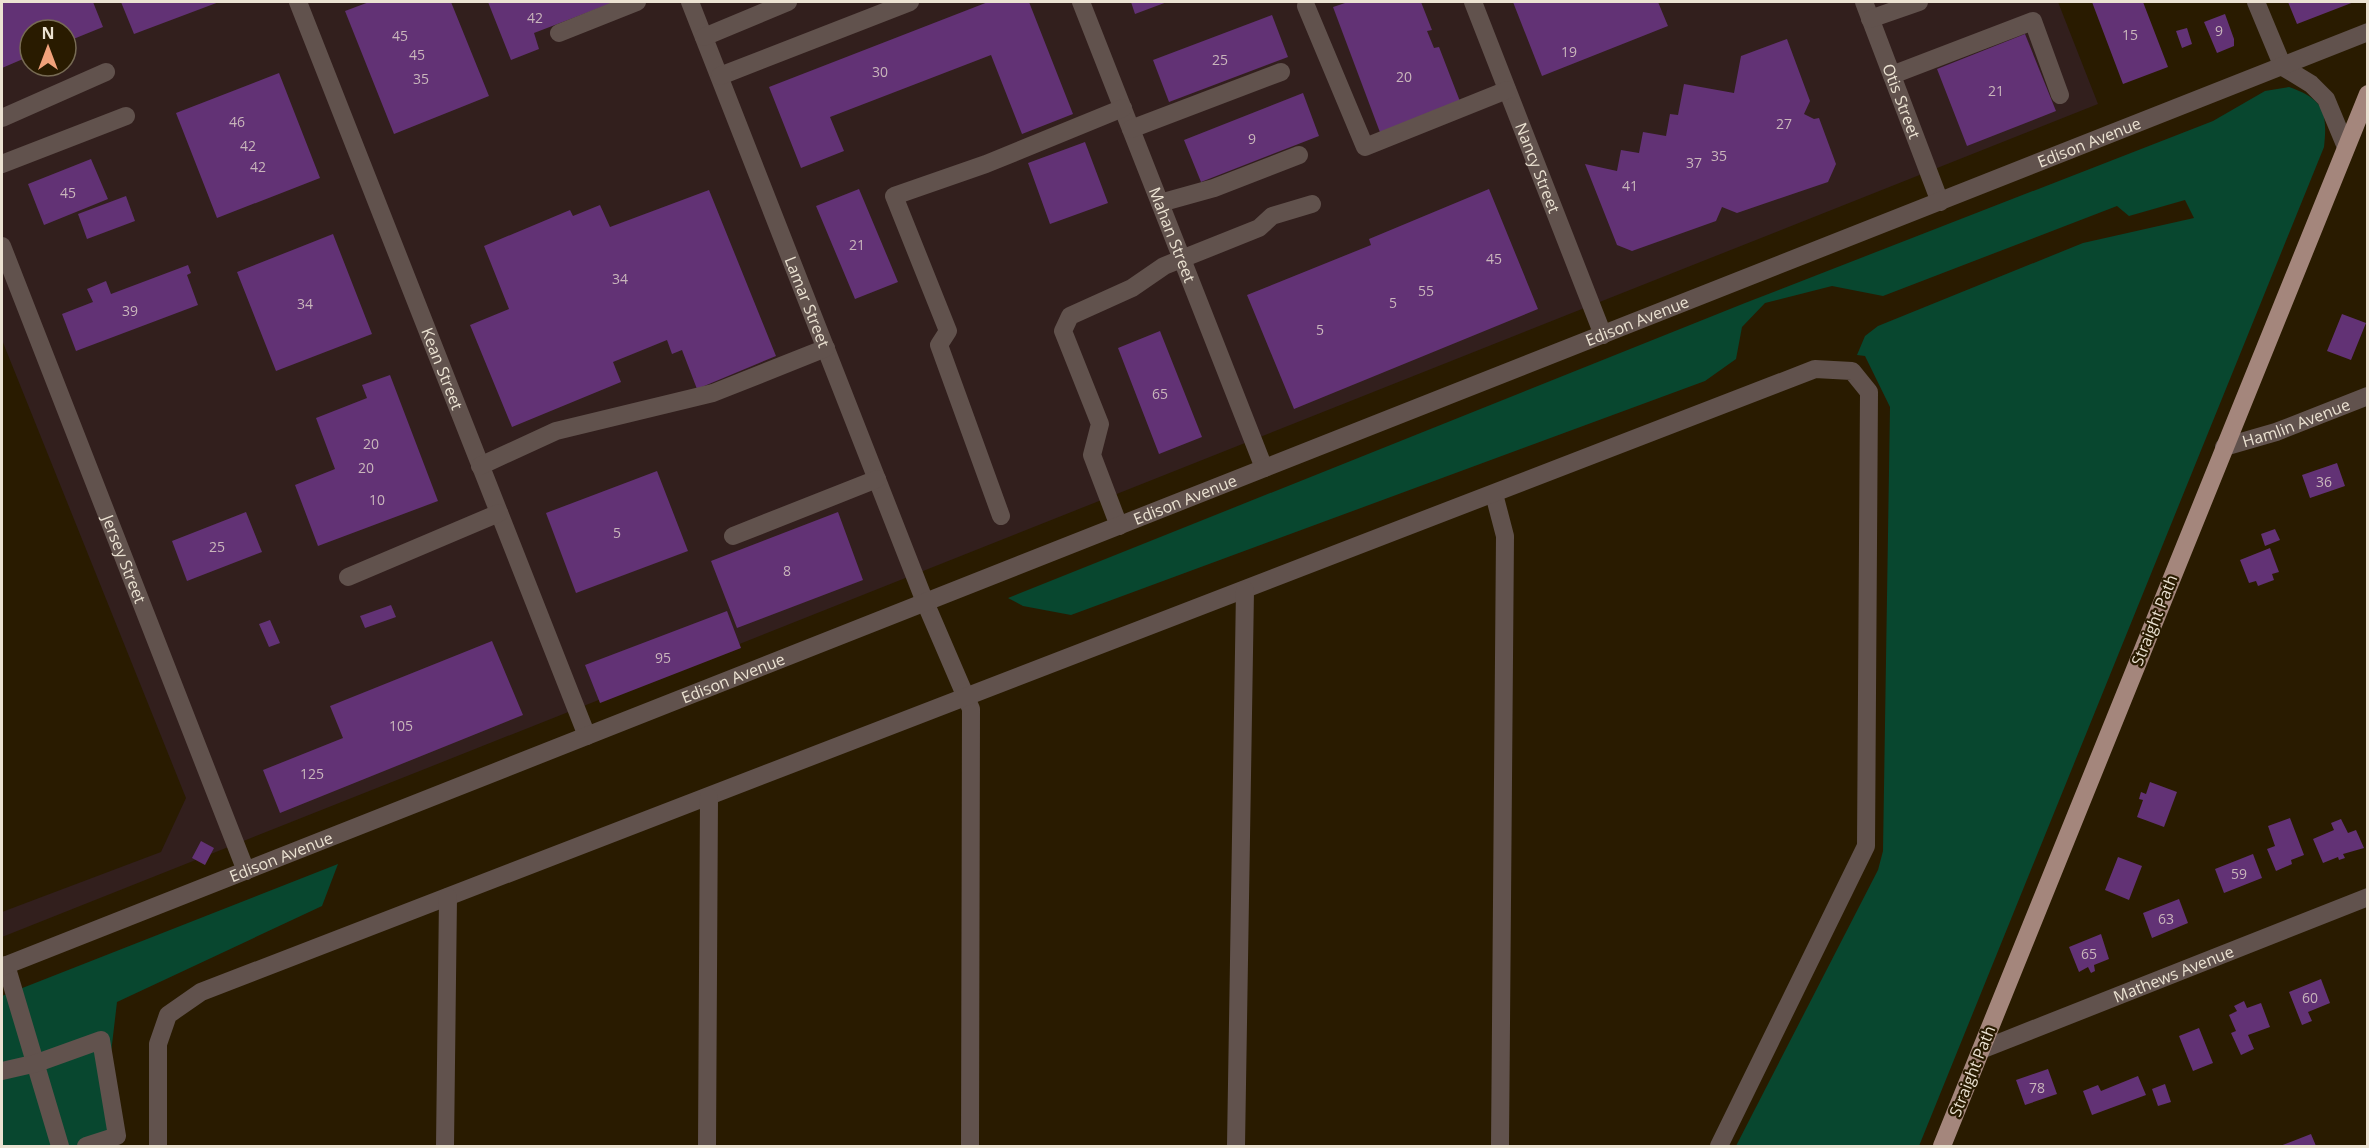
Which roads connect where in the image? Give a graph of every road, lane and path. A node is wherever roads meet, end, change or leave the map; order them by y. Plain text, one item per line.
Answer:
1 (298, 2) edge
2 (637, 2) edge
3 (690, 2) edge
4 (788, 2) edge
5 (910, 2) edge
6 (1081, 2) edge
7 (1473, 2) edge
8 (1863, 2) edge
9 (1919, 2) edge
10 (2256, 2) edge
11 (1309, 3) edge
12 (750, 9) edge
13 (1870, 19) junction
14 (2367, 32) edge
15 (559, 33) dead end
16 (704, 37) junction
17 (2283, 67) junction
18 (106, 72) dead end
19 (1281, 72) dead end
20 (1892, 75) junction
21 (720, 76) junction
22 (1507, 90) junction
23 (2367, 94) edge
24 (2060, 95) dead end
25 (1123, 108) junction
26 (126, 116) dead end
27 (2, 118) edge
28 (1131, 129) junction
29 (2346, 147) junction
30 (1299, 156) dead end
31 (2, 164) edge
32 (1940, 202) junction
33 (1160, 203) junction
34 (1312, 204) dead end
35 (2, 246) edge
36 (1183, 259) junction
37 (1603, 335) junction
38 (826, 348) junction
39 (2367, 396) edge
40 (2224, 447) junction
41 (480, 466) junction
42 (1264, 468) junction
43 (877, 479) junction
44 (1494, 494) junction
45 (499, 513) junction
46 (1001, 516) dead end
47 (1119, 526) junction
48 (733, 536) dead end
49 (348, 576) dead end
50 (1245, 590) junction
51 (926, 602) junction
52 (966, 698) junction
53 (587, 736) junction
54 (709, 797) junction
55 (246, 871) junction
56 (448, 897) junction
57 (2367, 897) edge
58 (4, 966) edge
59 (1981, 1050) junction
60 (37, 1063) junction
61 (2, 1071) edge
62 (60, 1146) edge
63 (87, 1146) edge
64 (158, 1146) edge
65 (444, 1146) edge
66 (707, 1146) edge
67 (970, 1146) edge
68 (1236, 1146) edge
69 (1500, 1146) edge
70 (1719, 1146) edge
71 (1942, 1146) edge

1 - 41 street, Kean Street
2 - 15 street
3 - 16 street, Lamar Street
4 - 12 street
5 - 21 street
6 - 25 street, Mahan Street
7 - 22 street, Nancy Street
8 - 13 street, Otis Street
9 - 13 street
10 - 17 street
11 - 22 street
12 - 16 street
13 - 20 street, Otis Street
14 - 17 street, Edison Avenue
16 - 21 street, Lamar Street
17 - 29 street
17 - 32 street, Edison Avenue
18 - 27 street
19 - 28 street
20 - 24 street
20 - 32 street, Otis Street
21 - 38 street, Lamar Street
22 - 37 street, Nancy Street
23 - 29 main road, Straight Path
25 - 28 street, Mahan Street
25 - 46 street
26 - 31 street
28 - 33 street, Mahan Street
29 - 40 main road, Straight Path
30 - 33 street
32 - 37 street, Edison Avenue
33 - 36 street, Mahan Street
34 - 36 street
35 - 55 street, Jersey Street
36 - 42 street, Mahan Street
36 - 47 street
37 - 42 street, Edison Avenue
38 - 41 street
38 - 43 street, Lamar Street
39 - 40 street, Hamlin Avenue
40 - 59 main road, Straight Path
41 - 45 street, Kean Street
42 - 47 street, Edison Avenue
43 - 48 street
43 - 51 street, Lamar Street
44 - 50 street
44 - 69 street
44 - 70 street
45 - 49 street
45 - 53 street, Kean Street
47 - 51 street, Edison Avenue
50 - 52 street
50 - 68 street
51 - 52 street, Lamar Street
51 - 53 street, Edison Avenue
52 - 54 street
52 - 67 street, Lamar Street
53 - 55 street, Edison Avenue
54 - 56 street
54 - 66 street
55 - 58 street, Edison Avenue
56 - 64 street
56 - 65 street
57 - 59 street, Mathews Avenue
58 - 60 street
59 - 71 main road, Straight Path
60 - 61 street
60 - 62 street
60 - 63 street

